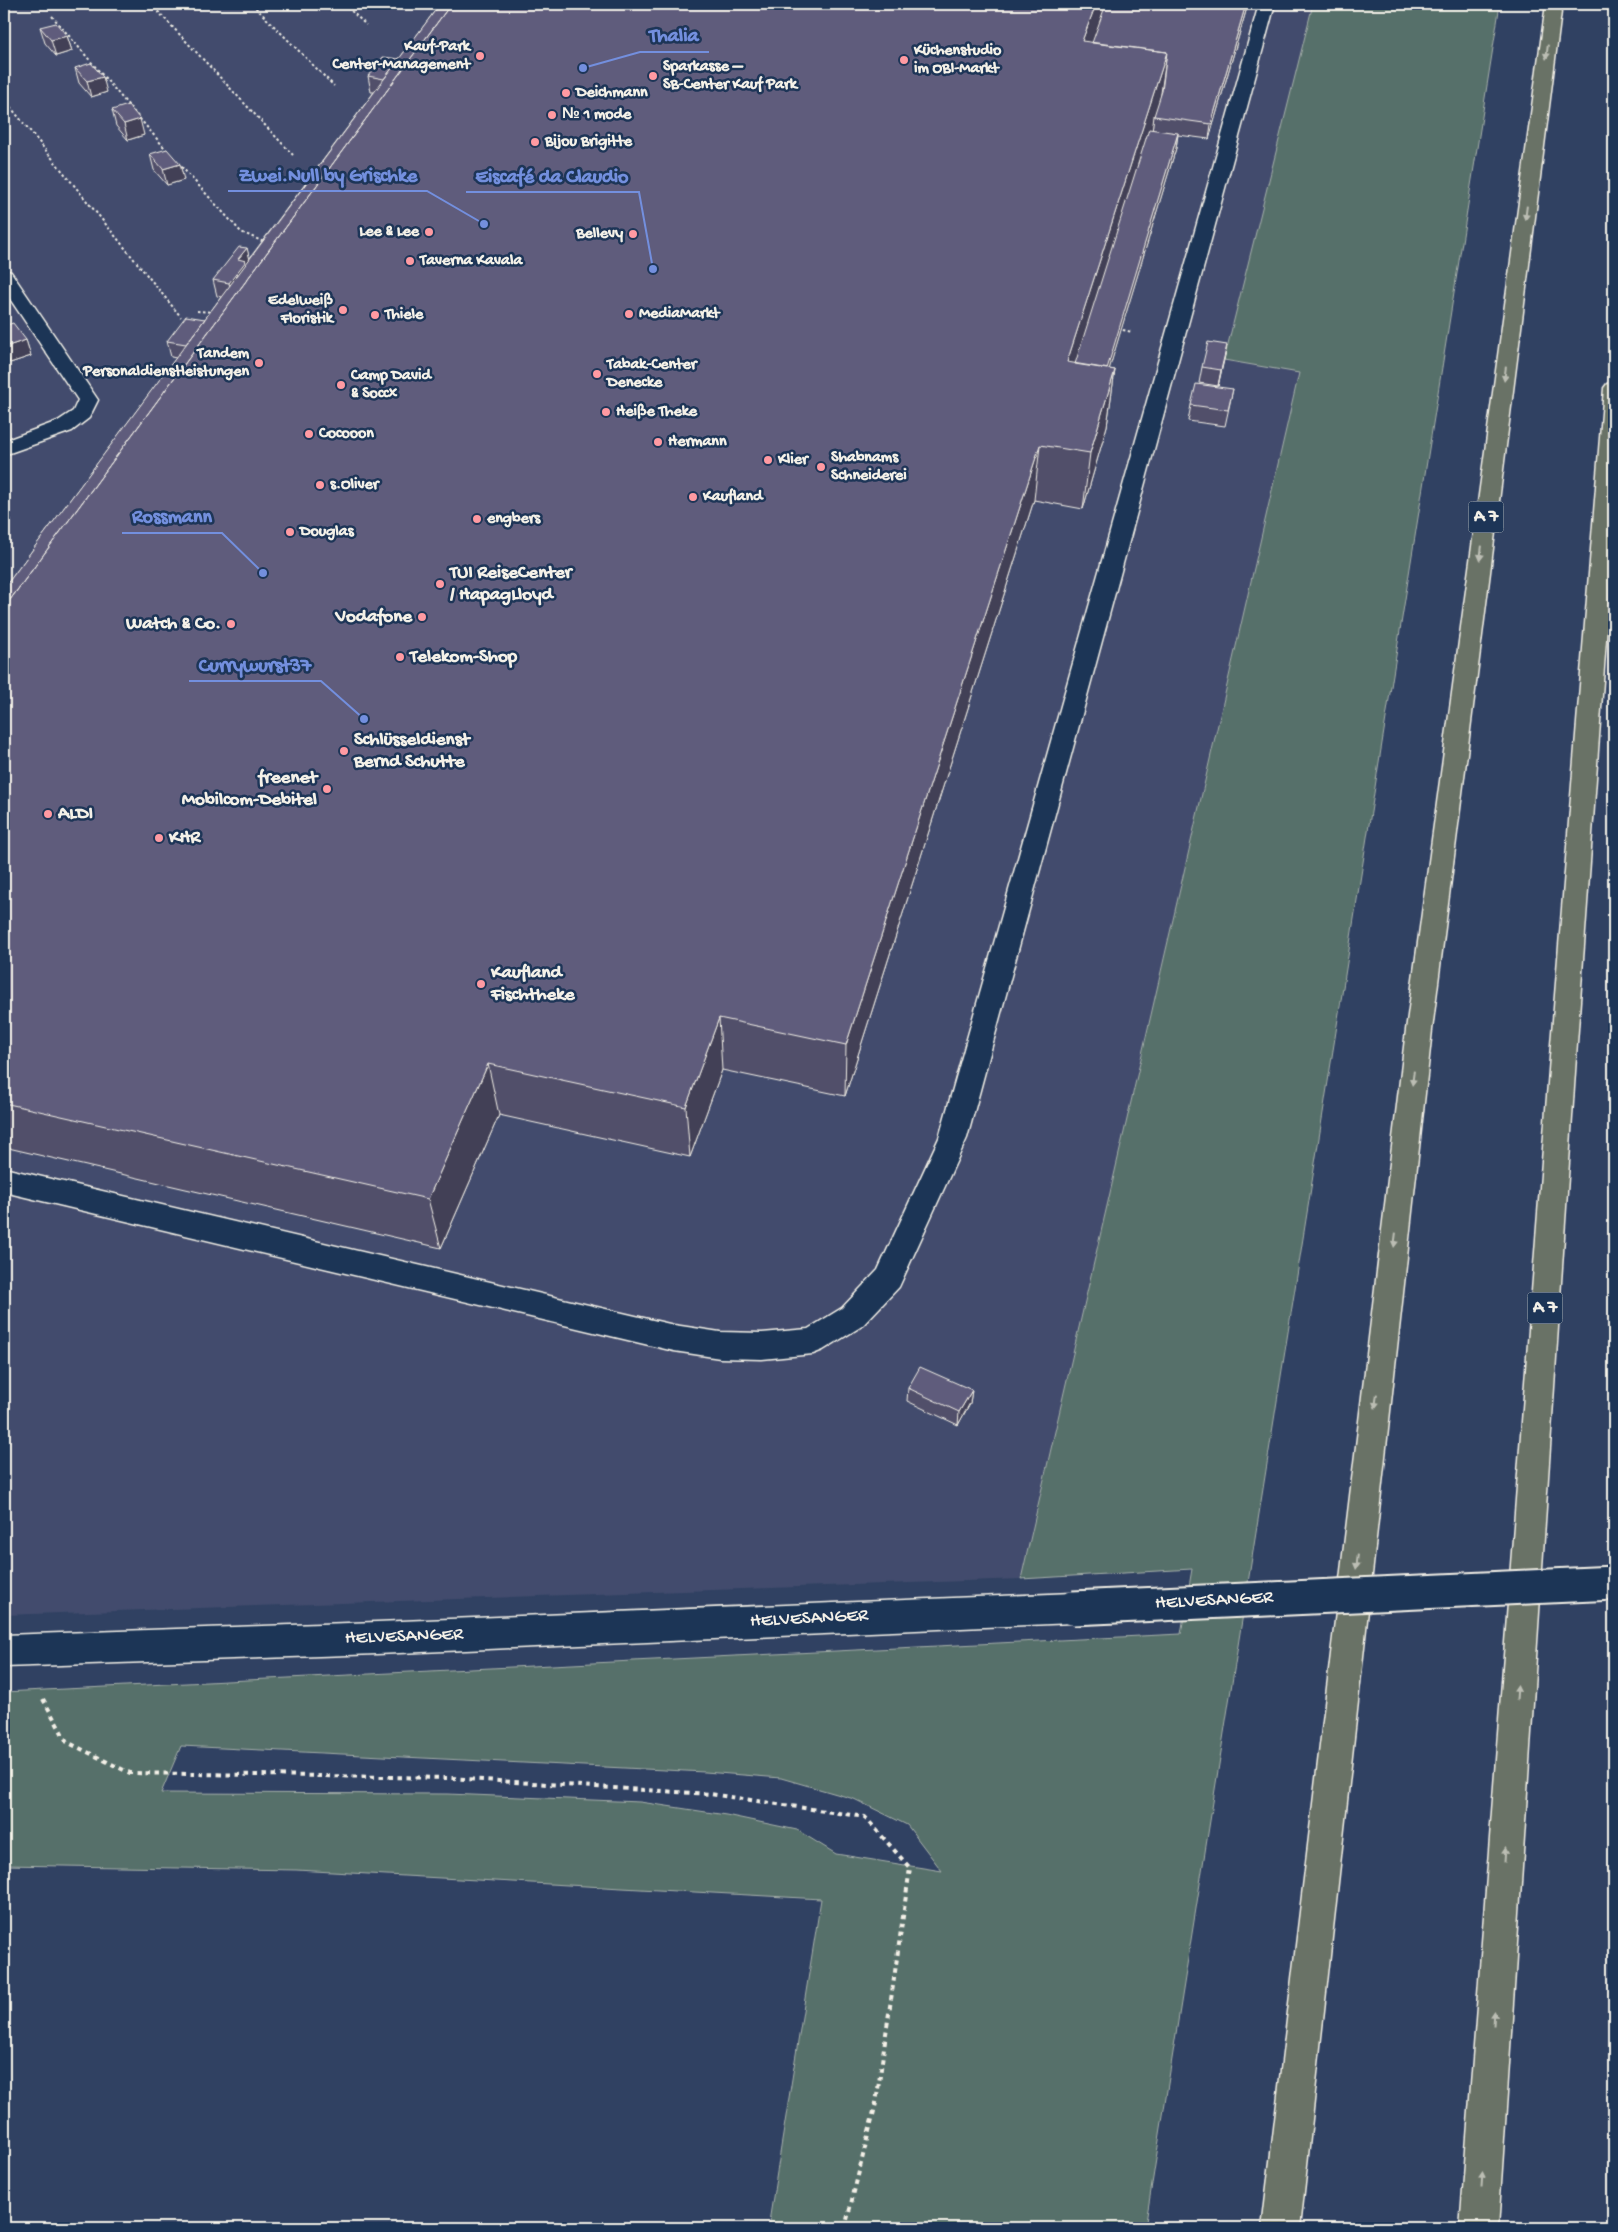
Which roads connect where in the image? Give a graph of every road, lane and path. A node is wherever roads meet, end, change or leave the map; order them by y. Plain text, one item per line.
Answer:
1 (151, 4) edge
2 (252, 4) edge
3 (344, 4) edge
4 (1267, 4) edge
5 (1554, 4) edge
6 (52, 16) dead end
7 (366, 25) dead end
8 (334, 86) dead end
9 (4, 99) edge
10 (171, 155) edge
11 (293, 155) dead end
12 (178, 163) edge
13 (266, 243) edge
14 (4, 276) edge
15 (197, 311) dead end
16 (215, 312) edge
17 (181, 317) dead end
18 (1614, 388) edge
19 (4, 448) edge
20 (4, 510) edge
21 (12, 522) dead end
22 (4, 1180) edge
23 (1614, 1583) edge
24 (10, 1651) edge
25 (844, 2228) edge
26 (1281, 2228) edge
27 (1479, 2228) edge

1 - 11 path
2 - 8 path
3 - 7 path
4 - 22 lane
5 -> 26 highway, A 7
6 - 10 path
9 - 17 path
12 - 13 path
14 - 19 lane
15 - 16 path
27 -> 18 highway, A 7
20 - 21 path
23 - 24 lane, HELVESANGER, bridge
24 - 25 path

